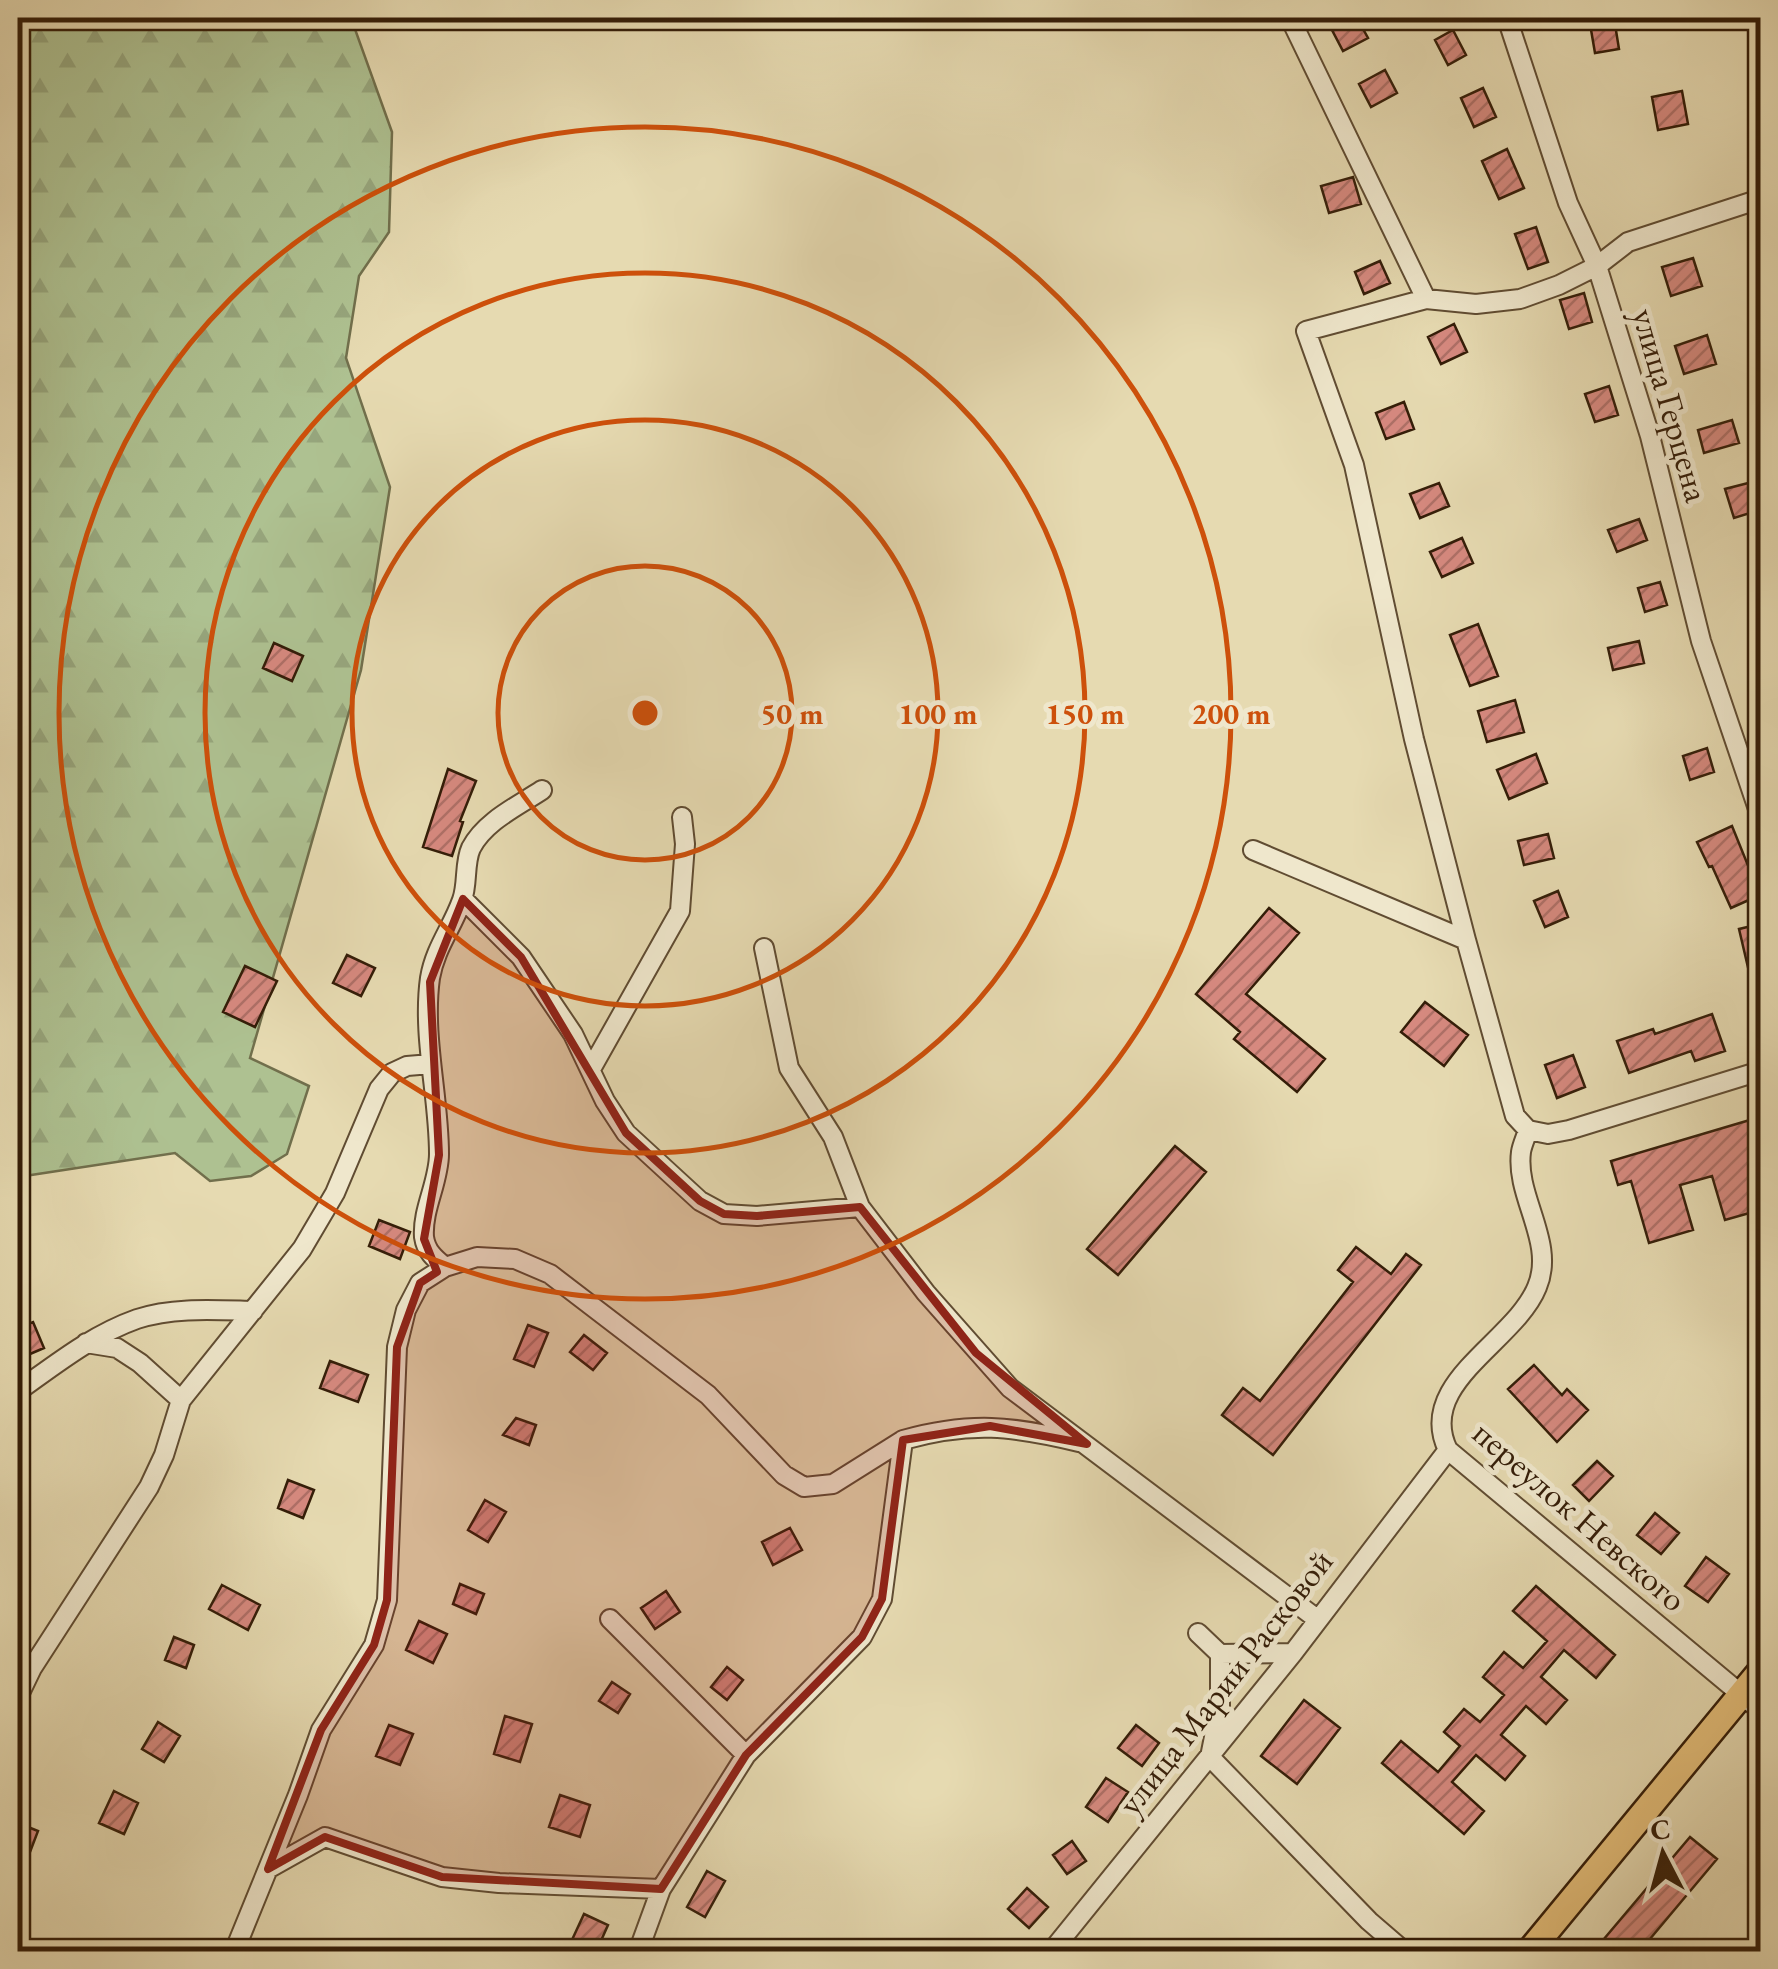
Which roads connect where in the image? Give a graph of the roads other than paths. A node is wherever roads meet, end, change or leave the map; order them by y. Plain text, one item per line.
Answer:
1 (1290, 18) edge
2 (1507, 18) edge
3 (1760, 198) edge
4 (1597, 266) junction
5 (1426, 299) junction
6 (542, 790) dead end
7 (1760, 815) edge
8 (682, 817) dead end
9 (1253, 850) dead end
10 (463, 899) junction
11 (1466, 940) junction
12 (764, 948) dead end
13 (430, 1064) junction
14 (591, 1069) junction
15 (1760, 1071) edge
16 (1528, 1130) junction
17 (860, 1206) junction
18 (445, 1267) junction
19 (252, 1311) junction
20 (85, 1343) junction
21 (18, 1392) edge
22 (181, 1400) junction
23 (903, 1440) junction
24 (1086, 1444) junction
25 (1448, 1450) junction
26 (1318, 1618) junction
27 (610, 1620) dead end
28 (1198, 1633) dead end
29 (1293, 1653) junction
30 (1220, 1654) junction
31 (1760, 1672) edge
32 (18, 1698) edge
33 (1751, 1703) edge
34 (746, 1755) junction
35 (1210, 1757) junction
36 (268, 1869) junction
37 (661, 1889) junction
38 (234, 1952) edge
39 (638, 1952) edge
40 (1050, 1952) edge
41 (1405, 1952) edge
42 (1528, 1952) edge

1 - 5 street
2 - 4 street, улица Герцена
3 - 4 street
4 - 5 street
4 - 7 street, улица Герцена
5 - 11 street
6 - 10 street
8 - 14 street
9 - 11 street
10 - 13 street
10 - 14 street
11 - 16 street
12 - 17 street
13 - 18 street
13 - 19 street
14 - 17 street
15 - 16 street
16 - 25 street, переулок Невского
17 - 24 street
18 - 23 street
18 - 36 street
19 - 20 street
19 - 22 street
20 - 21 street
20 - 22 street
22 - 32 street
23 - 24 street
23 - 34 street
24 - 26 street
25 - 26 street, улица Марии Расковой
25 - 33 street, переулок Невского
26 - 29 street, улица Марии Расковой
27 - 34 street
28 - 30 street
29 - 30 street
29 - 35 street, улица Марии Расковой
30 - 35 street
31 - 33 main road
33 - 42 main road
34 - 37 street
35 - 40 street, улица Марии Расковой
35 - 41 street
36 - 37 street
36 - 38 street
37 - 39 street

